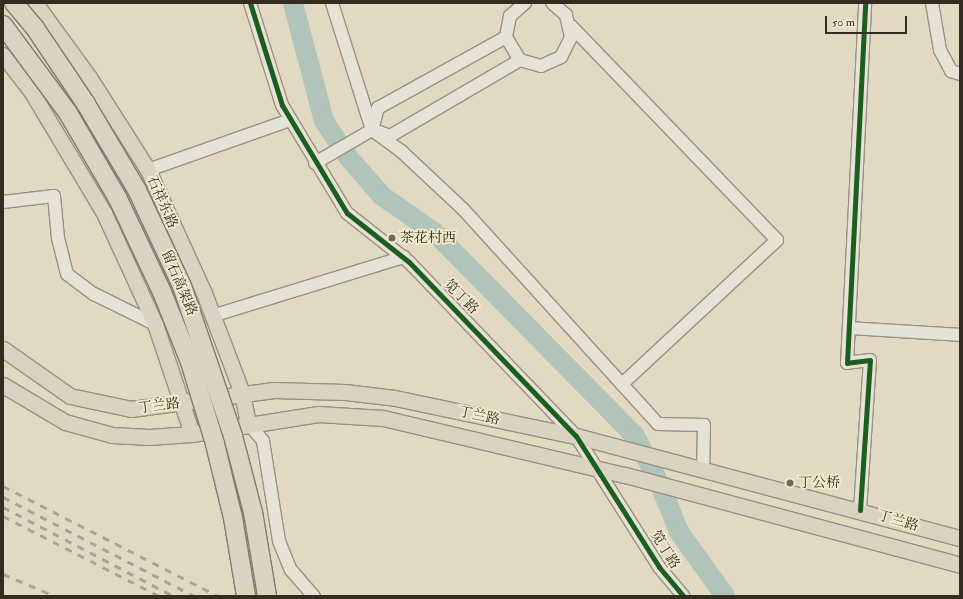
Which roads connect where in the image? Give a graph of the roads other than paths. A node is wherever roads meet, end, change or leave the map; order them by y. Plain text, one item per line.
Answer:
1 (14, 3) edge
2 (35, 3) edge
3 (250, 3) edge
4 (332, 3) edge
5 (524, 3) edge
6 (552, 3) edge
7 (865, 3) edge
8 (932, 3) edge
9 (3, 25) edge
10 (571, 26) junction
11 (506, 37) junction
12 (3, 54) edge
13 (520, 60) junction
14 (960, 74) edge
15 (290, 120) junction
16 (372, 130) junction
17 (315, 163) junction
18 (148, 170) junction
19 (3, 202) edge
20 (404, 257) junction
21 (212, 316) junction
22 (155, 324) junction
23 (849, 328) junction
24 (960, 335) edge
25 (3, 349) edge
26 (622, 384) junction
27 (3, 385) edge
28 (242, 393) junction
29 (180, 403) junction
30 (248, 423) junction
31 (192, 434) junction
32 (576, 436) junction
33 (598, 468) junction
34 (703, 471) junction
35 (860, 510) junction
36 (960, 538) edge
37 (960, 565) edge
38 (246, 596) edge
39 (267, 596) edge
40 (314, 596) edge
41 (683, 596) edge

1 - 39 highway, 留石高架路, bridge
2 - 18 main road, 石祥东路
3 - 15 street, 笕丁路
4 - 16 street
5 - 11 street
6 - 10 street
7 - 23 street
8 - 14 street
9 - 38 highway, 留石高架路, bridge
10 - 13 street
10 - 26 street
11 - 13 street
11 - 16 street
12 - 22 main road
13 - 16 street
15 - 17 street, 笕丁路
15 - 18 street
16 - 17 street
16 - 26 street
17 - 20 street, 笕丁路
18 - 21 main road, 石祥东路
19 - 22 street
20 - 21 street
20 - 32 street, 笕丁路
21 - 28 main road, 石祥东路
22 - 29 main road
23 - 24 street
23 - 35 street
25 - 29 main road, 丁兰路
26 - 34 street
27 - 31 main road, 丁兰路
28 - 29 main road, 丁兰路
28 - 30 main road, 石祥东路
28 - 32 main road, 丁兰路
29 - 31 main road
30 - 31 main road, 丁兰路
30 - 33 main road, 丁兰路
30 - 40 street
32 - 33 street, 笕丁路
32 - 34 main road, 丁兰路
33 - 37 main road, 丁兰路
33 - 41 street, 笕丁路
34 - 35 main road, 丁兰路
35 - 36 main road, 丁兰路

